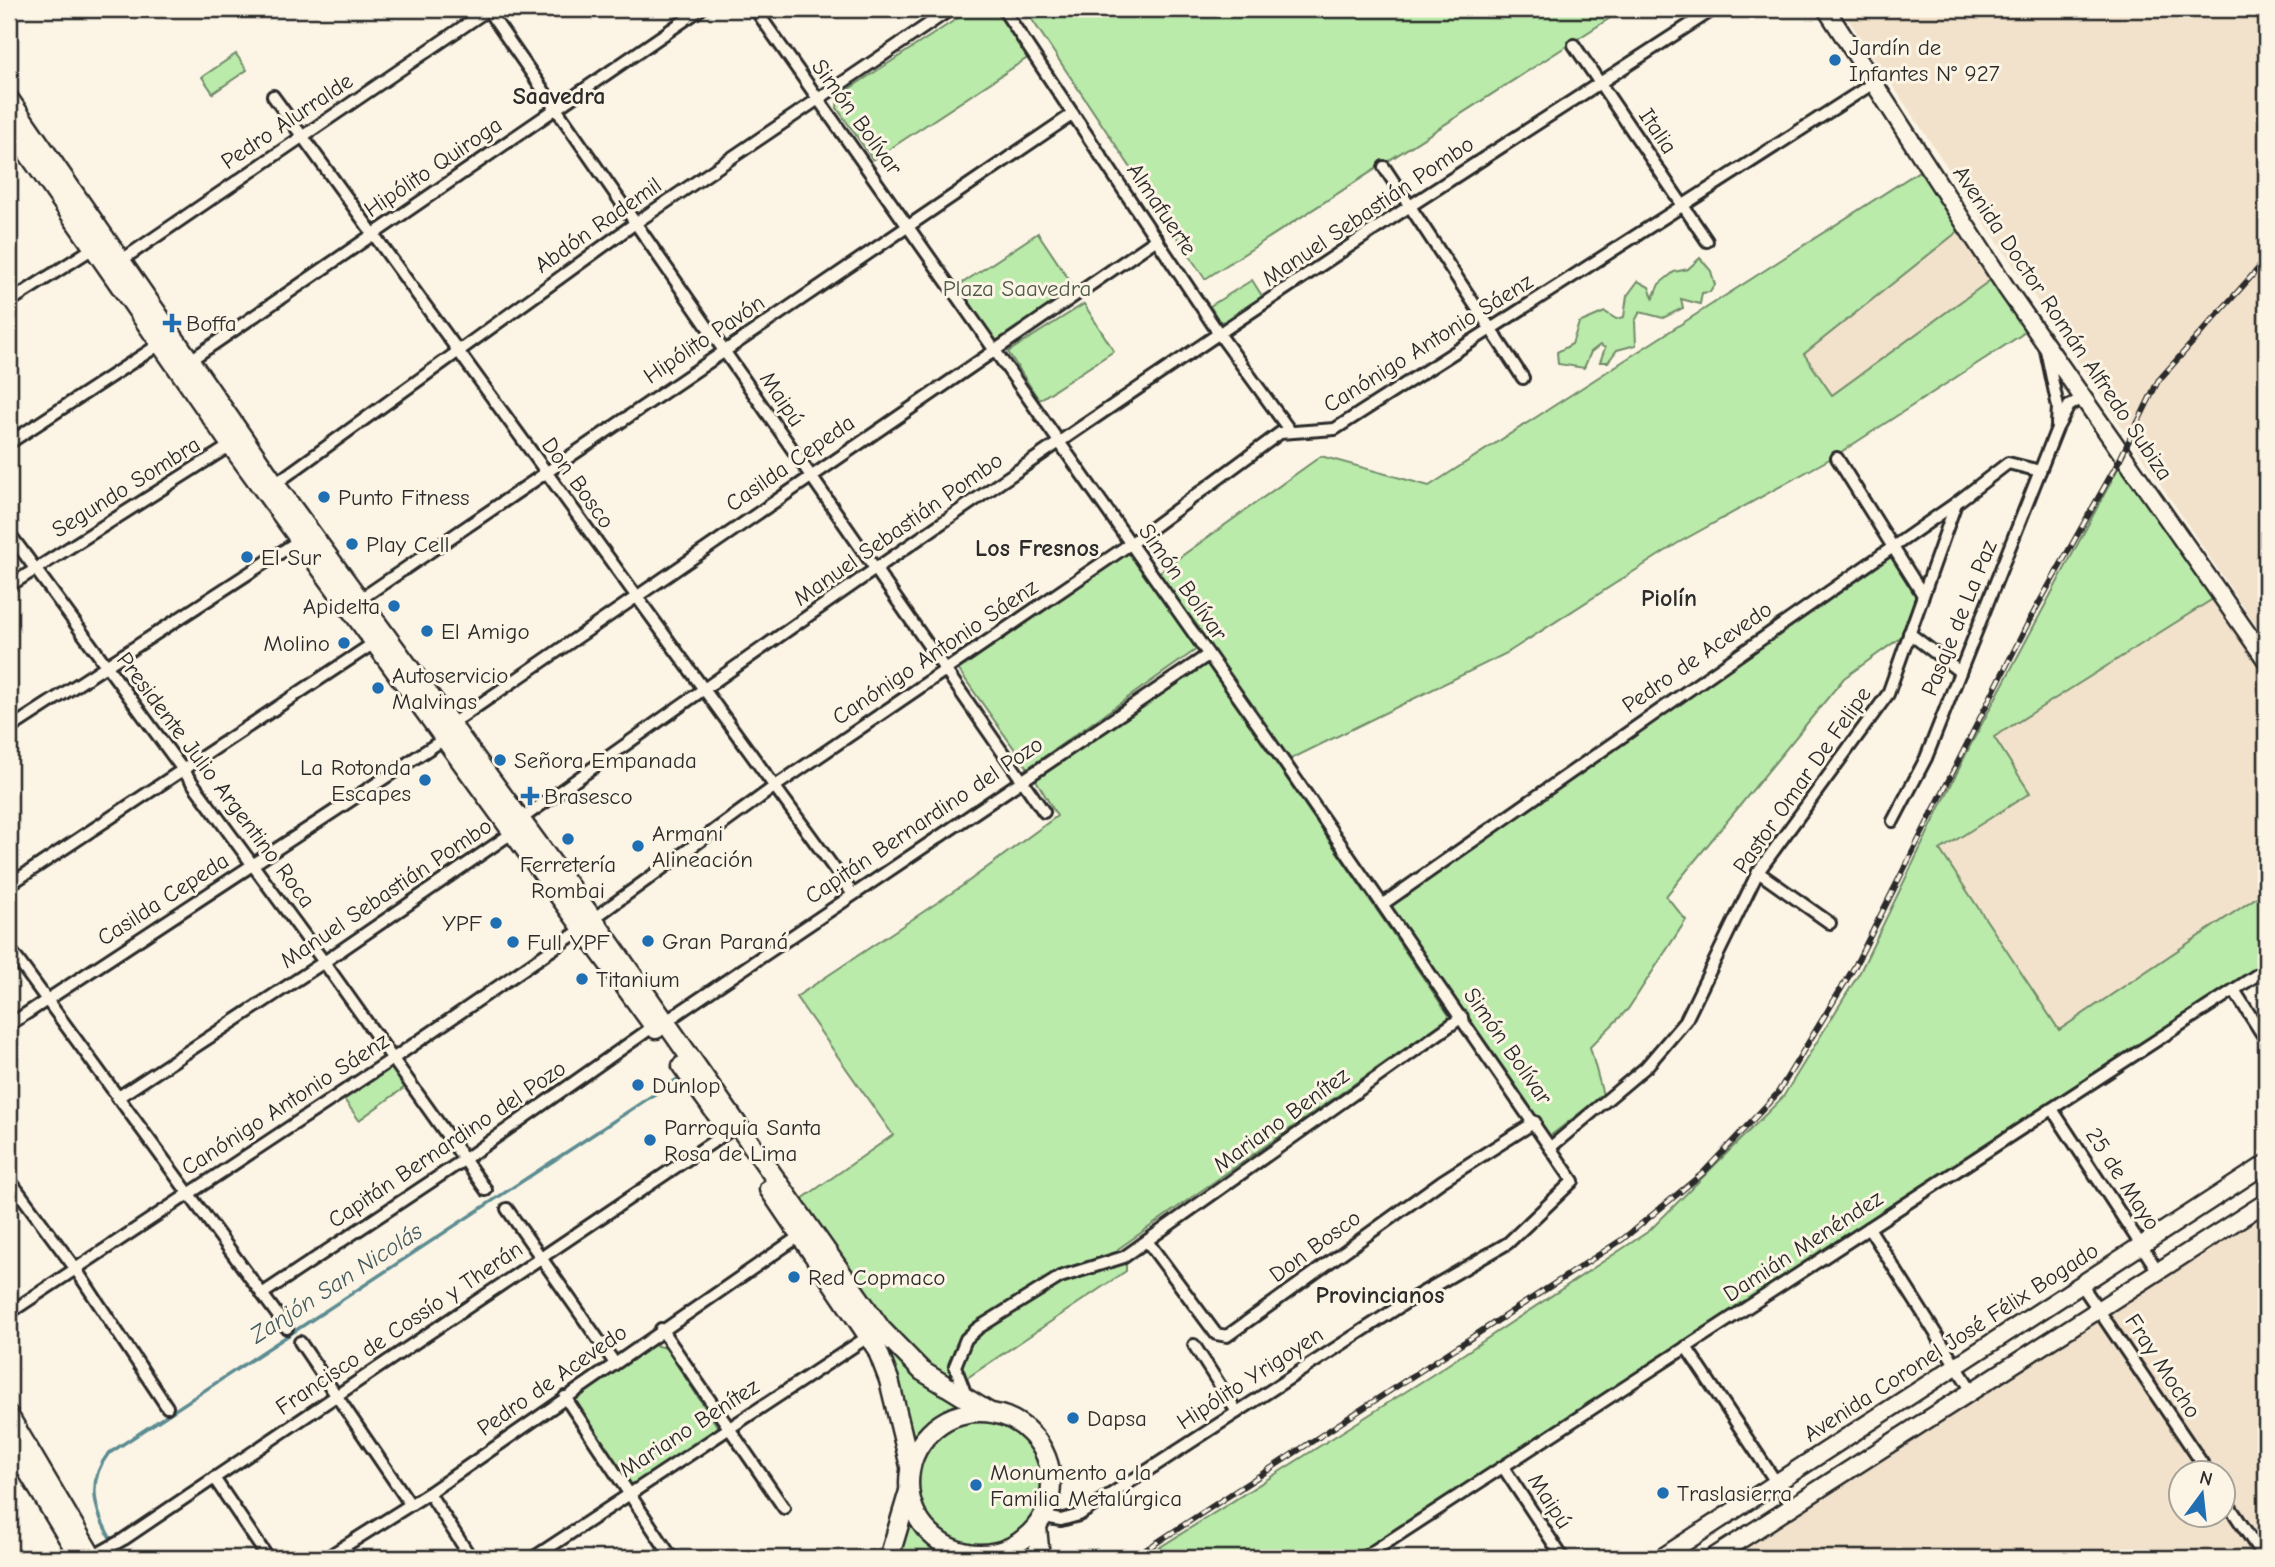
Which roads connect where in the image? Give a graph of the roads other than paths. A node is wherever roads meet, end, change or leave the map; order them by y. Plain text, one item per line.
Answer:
1 (488, 9) edge
2 (701, 9) edge
3 (755, 9) edge
4 (951, 9) edge
5 (1003, 9) edge
6 (1714, 9) edge
7 (1826, 9) edge
8 (1574, 45) dead end
9 (1874, 82) junction
10 (1601, 84) junction
11 (273, 96) dead end
12 (9, 99) edge
13 (817, 99) junction
14 (556, 109) junction
15 (1073, 114) junction
16 (10, 129) edge
17 (302, 136) junction
18 (1384, 167) dead end
19 (1682, 204) junction
20 (1411, 206) junction
21 (634, 224) junction
22 (909, 226) junction
23 (372, 233) junction
24 (1157, 239) junction
25 (1707, 241) dead end
26 (99, 244) junction
27 (114, 265) junction
28 (9, 302) edge
29 (1491, 329) junction
30 (1220, 335) junction
31 (2044, 341) junction
32 (160, 344) junction
33 (994, 349) junction
34 (457, 351) junction
35 (724, 351) junction
36 (189, 361) junction
37 (1522, 378) dead end
38 (2083, 397) junction
39 (2057, 428) junction
40 (1290, 431) junction
41 (1060, 442) junction
42 (9, 443) edge
43 (231, 445) junction
44 (1836, 458) dead end
45 (2040, 471) junction
46 (545, 474) junction
47 (810, 475) junction
48 (275, 484) junction
49 (1956, 503) junction
50 (9, 533) edge
51 (306, 537) junction
52 (1130, 544) junction
53 (1891, 548) junction
54 (34, 570) junction
55 (875, 571) junction
56 (9, 586) edge
57 (1923, 595) junction
58 (635, 596) junction
59 (359, 600) junction
60 (1909, 633) junction
61 (374, 643) junction
62 (1208, 655) junction
63 (2266, 660) edge
64 (106, 667) junction
65 (946, 671) junction
66 (1961, 672) junction
67 (702, 690) junction
68 (9, 729) edge
69 (447, 732) junction
70 (181, 769) junction
71 (1021, 779) junction
72 (774, 787) junction
73 (1044, 812) dead end
74 (1893, 821) dead end
75 (516, 827) junction
76 (254, 866) junction
77 (1758, 872) junction
78 (9, 885) edge
79 (852, 893) junction
80 (1383, 904) junction
81 (1830, 923) dead end
82 (588, 924) junction
83 (9, 948) edge
84 (324, 962) junction
85 (2266, 969) edge
86 (2234, 990) junction
87 (48, 999) junction
88 (1462, 1017) junction
89 (660, 1024) junction
90 (9, 1025) edge
91 (2266, 1040) edge
92 (394, 1058) junction
93 (117, 1098) junction
94 (2052, 1109) junction
95 (1535, 1122) junction
96 (729, 1131) junction
97 (1552, 1146) junction
98 (465, 1159) junction
99 (2266, 1164) edge
100 (9, 1179) edge
101 (1573, 1181) joint
102 (486, 1189) dead end
103 (188, 1193) junction
104 (2266, 1202) edge
105 (507, 1209) dead end
106 (1869, 1228) junction
107 (801, 1235) junction
108 (1147, 1241) junction
109 (2141, 1245) junction
110 (542, 1258) junction
111 (75, 1268) junction
112 (2158, 1271) junction
113 (2081, 1284) junction
114 (262, 1294) junction
115 (2100, 1309) junction
116 (9, 1313) edge
117 (287, 1328) dead end
118 (661, 1329) junction
119 (869, 1336) junction
120 (300, 1342) dead end
121 (1194, 1345) dead end
122 (1686, 1347) junction
123 (614, 1362) junction
124 (1958, 1365) junction
125 (1972, 1391) junction
126 (335, 1395) junction
127 (960, 1395) junction
128 (565, 1397) junction
129 (167, 1407) dead end
130 (987, 1411) junction
131 (1237, 1412) junction
132 (9, 1414) edge
133 (728, 1427) junction
134 (10, 1447) edge
135 (2199, 1458) edge
136 (910, 1466) junction
137 (1503, 1467) junction
138 (214, 1478) junction
139 (1776, 1483) junction
140 (909, 1491) junction
141 (629, 1492) junction
142 (429, 1493) junction
143 (411, 1504) junction
144 (1793, 1506) junction
145 (784, 1508) dead end
146 (2236, 1516) edge
147 (1040, 1522) junction
148 (996, 1555) edge
149 (92, 1556) edge
150 (268, 1558) edge
151 (326, 1558) edge
152 (471, 1558) edge
153 (533, 1558) edge
154 (672, 1558) edge
155 (889, 1558) edge
156 (1040, 1558) edge
157 (1363, 1558) edge
158 (1563, 1558) edge
159 (1661, 1558) edge
160 (1712, 1558) edge
161 (2264, 1558) edge

1 - 14 street, Maipú
1 - 17 street, Pedro Alurralde
2 - 14 street, Hipólito Quiroga
3 - 13 street, Simón Bolívar
4 - 13 street, Abdón Rademil
5 - 15 street, Almafuerte
6 - 10 street, Manuel Sebastián Pombo
7 - 9 main road, Avenida Doctor Román Alfredo Subiza
8 - 10 street, Italia
9 - 19 street, Canónigo Antonio Sáenz
9 - 31 main road, Avenida Doctor Román Alfredo Subiza
10 - 19 street, Italia
10 - 20 street, Manuel Sebastián Pombo
11 - 17 street, Don Bosco
12 - 26 main road
13 - 21 street, Abdón Rademil
13 - 22 street, Simón Bolívar
14 - 21 street, Maipú
14 - 23 street, Hipólito Quiroga
15 - 22 street, Hipólito Pavón
15 - 24 street, Almafuerte
16 - 26 main road
17 - 23 street, Don Bosco
17 - 27 street, Pedro Alurralde
18 - 20 street
19 - 25 street, Italia
19 - 29 street, Canónigo Antonio Sáenz
20 - 29 street
20 - 30 street, Manuel Sebastián Pombo
21 - 34 street, Abdón Rademil
21 - 35 street, Maipú
22 - 33 street, Simón Bolívar
22 - 35 street, Hipólito Pavón
23 - 34 street, Don Bosco
23 - 36 street, Hipólito Quiroga
24 - 30 street, Almafuerte
24 - 33 street, Casilda Cepeda
26 - 27 main road
26 - 28 street
27 - 32 main road
27 - 36 main road
29 - 37 street
29 - 40 street, Canónigo Antonio Sáenz
30 - 40 street, Almafuerte
30 - 41 street, Manuel Sebastián Pombo
31 - 38 main road, Avenida Doctor Román Alfredo Subiza
31 - 39 street, Pasaje de La Paz
32 - 42 street
32 - 43 main road
33 - 41 street, Simón Bolívar
33 - 47 street, Casilda Cepeda
34 - 46 street, Don Bosco
34 - 48 street, Abdón Rademil
35 - 46 street, Hipólito Pavón
35 - 47 street, Maipú
36 - 48 main road
38 - 39 street, Pasaje de La Paz
38 - 63 main road, Avenida Doctor Román Alfredo Subiza
39 - 45 street, Pasaje de La Paz
40 - 52 street, Canónigo Antonio Sáenz
41 - 52 street, Simón Bolívar
41 - 55 street, Manuel Sebastián Pombo
43 - 51 main road
43 - 54 street, Segundo Sombra
44 - 53 street
45 - 49 street, Pedro de Acevedo
45 - 66 street, Pasaje de La Paz
46 - 58 street, Don Bosco
46 - 59 street, Hipólito Pavón
47 - 55 street, Maipú
47 - 58 street, Casilda Cepeda
48 - 51 main road
49 - 53 street, Pedro de Acevedo
49 - 57 street, Pastor Omar De Felipe
50 - 54 street, Presidente Julio Argentino Roca
51 - 59 main road
51 - 61 main road
51 - 64 street
52 - 62 street, Simón Bolívar
52 - 65 street, Canónigo Antonio Sáenz
53 - 57 street
53 - 80 street, Pedro de Acevedo
54 - 56 street, Segundo Sombra
54 - 64 street, Presidente Julio Argentino Roca
55 - 65 street, Maipú
55 - 67 street, Manuel Sebastián Pombo
57 - 60 street, Pastor Omar De Felipe
58 - 67 street, Don Bosco
58 - 69 street, Casilda Cepeda
59 - 69 main road
60 - 66 street
60 - 77 street, Pastor Omar De Felipe
61 - 69 main road
61 - 70 street
62 - 71 street, Capitán Bernardino del Pozo
62 - 80 street, Simón Bolívar
64 - 68 street
64 - 70 street, Presidente Julio Argentino Roca
65 - 71 street, Maipú
65 - 72 street, Canónigo Antonio Sáenz
66 - 74 street, Pasaje de La Paz
67 - 72 street, Don Bosco
67 - 75 street, Manuel Sebastián Pombo
69 - 75 main road
69 - 76 street, Casilda Cepeda
70 - 76 street, Presidente Julio Argentino Roca
70 - 78 street
71 - 73 street, Maipú
71 - 79 street, Capitán Bernardino del Pozo
72 - 79 street, Don Bosco
72 - 82 street, Canónigo Antonio Sáenz
75 - 82 main road
75 - 84 street, Manuel Sebastián Pombo
76 - 84 street, Presidente Julio Argentino Roca
76 - 87 street, Casilda Cepeda
77 - 81 street
77 - 97 street, Pastor Omar De Felipe
79 - 89 street, Capitán Bernardino del Pozo
80 - 88 street, Simón Bolívar
82 - 89 main road
82 - 92 street, Canónigo Antonio Sáenz
83 - 87 street
84 - 92 street, Presidente Julio Argentino Roca
84 - 93 street, Manuel Sebastián Pombo
85 - 86 street, Damián Menéndez
86 - 91 street
86 - 94 street, Damián Menéndez
87 - 90 street, Casilda Cepeda
87 - 93 street
88 - 95 street, Simón Bolívar
88 - 108 street, Mariano Benítez
89 - 96 main road
89 - 98 street, Capitán Bernardino del Pozo
89 - 127 main road
92 - 98 street, Presidente Julio Argentino Roca
92 - 103 street, Canónigo Antonio Sáenz
93 - 103 street
94 - 106 street, Damián Menéndez
94 - 109 street, 25 de Mayo
95 - 97 street, Simón Bolívar
95 - 108 street, Don Bosco
96 - 107 main road
96 - 110 street, Francisco de Cossío y Therán
97 - 101 street, Simón Bolívar
98 - 102 street, Presidente Julio Argentino Roca
98 - 114 street, Capitán Bernardino del Pozo
99 - 109 main road, Avenida Coronel José Félix Bogado
100 - 111 street
101 - 131 street, Hipólito Yrigoyen
103 - 111 street, Canónigo Antonio Sáenz
103 - 114 street
104 - 112 main road
105 - 110 street
106 - 122 street, Damián Menéndez
106 - 124 street
107 - 118 street, Pedro de Acevedo
107 - 119 main road
108 - 127 street, Mariano Benítez
109 - 112 street, 25 de Mayo
109 - 113 main road, Avenida Coronel José Félix Bogado
110 - 123 street
110 - 126 street, Francisco de Cossío y Therán
111 - 116 street, Canónigo Antonio Sáenz
111 - 129 street
112 - 115 main road
113 - 115 street, Fray Mocho
113 - 124 main road, Avenida Coronel José Félix Bogado
114 - 117 street
115 - 125 main road
115 - 135 street, Fray Mocho
118 - 123 street, Pedro de Acevedo
118 - 133 street
119 - 133 street, Mariano Benítez
119 - 136 main road
120 - 126 street
121 - 131 street
122 - 137 street, Damián Menéndez
122 - 139 street
123 - 128 street, Pedro de Acevedo
124 - 125 street
124 - 139 main road, Avenida Coronel José Félix Bogado
125 - 144 main road
126 - 138 street, Francisco de Cossío y Therán
126 - 143 street
127 - 130 main road
128 - 141 street
128 - 142 street, Pedro de Acevedo
130 - 136 main road
130 - 147 main road
131 - 147 street, Hipólito Yrigoyen
132 - 149 main road
133 - 141 street, Mariano Benítez
133 - 145 street
134 - 149 main road
136 - 140 main road
137 - 157 street, Damián Menéndez
137 - 158 street, Maipú
138 - 149 street, Francisco de Cossío y Therán
138 - 150 street
139 - 144 street
139 - 159 main road, Avenida Coronel José Félix Bogado
140 - 148 main road
140 - 155 main road
141 - 153 street, Mariano Benítez
141 - 154 street
142 - 143 street, Pedro de Acevedo
142 - 152 street
143 - 151 street, Pedro de Acevedo
144 - 160 main road
146 - 161 street
147 - 148 main road
147 - 156 main road

